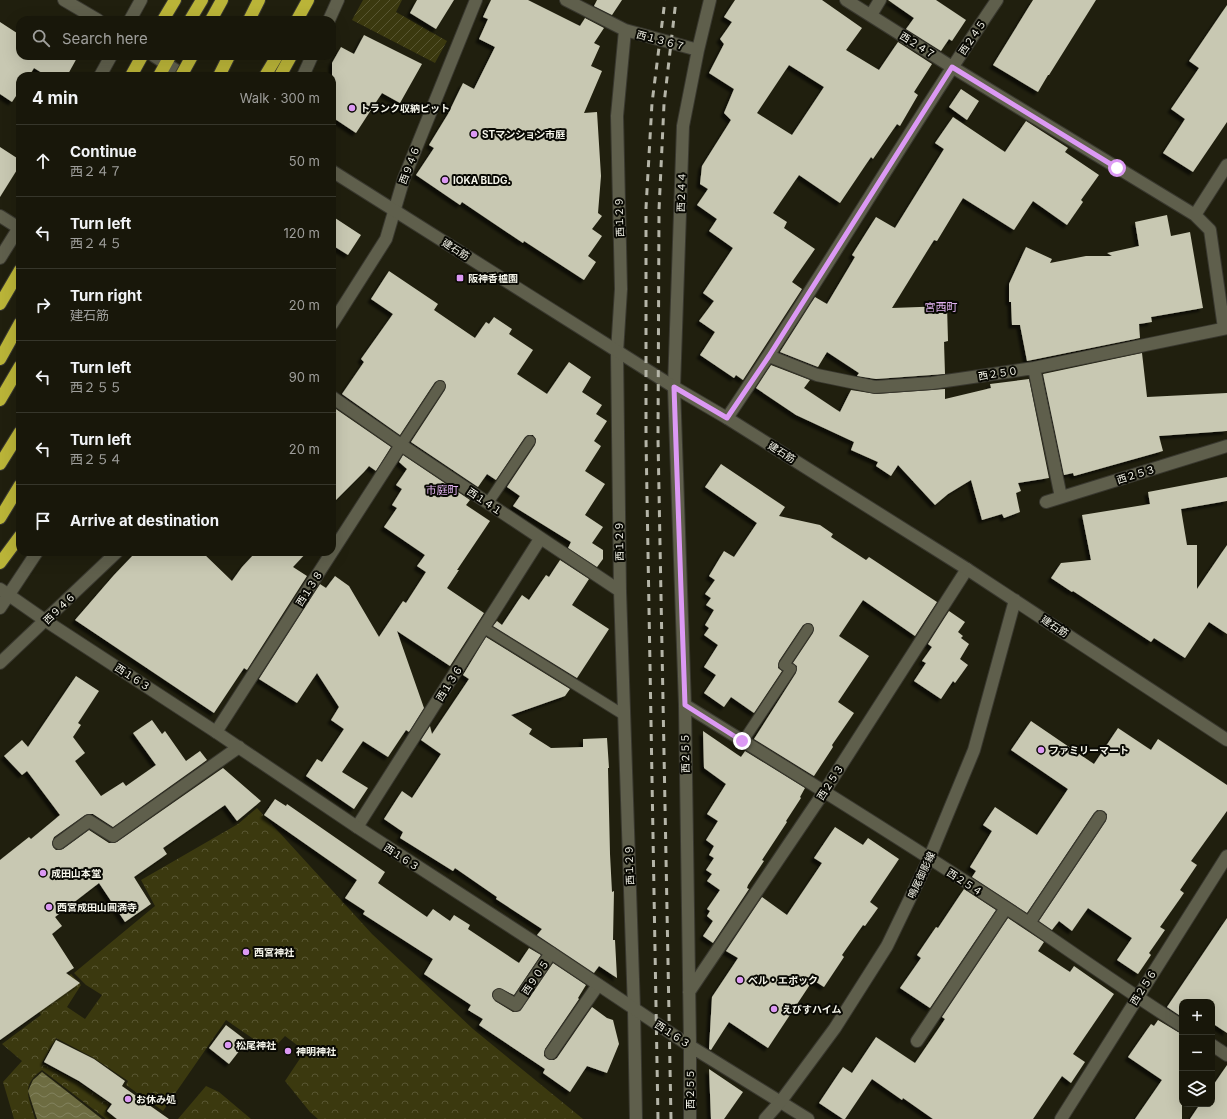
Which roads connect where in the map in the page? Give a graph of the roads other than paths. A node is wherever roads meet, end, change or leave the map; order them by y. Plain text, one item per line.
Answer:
1 (64, 0) edge
2 (141, 0) edge
3 (175, 0) edge
4 (202, 0) edge
5 (222, 0) edge
6 (259, 0) edge
7 (308, 0) edge
8 (313, 0) edge
9 (338, 0) edge
10 (476, 0) edge
11 (566, 0) edge
12 (710, 0) edge
13 (846, 0) edge
14 (880, 0) edge
15 (997, 0) edge
16 (871, 15) junction
17 (91, 16) edge
18 (132, 16) edge
19 (165, 16) edge
20 (192, 16) edge
21 (213, 16) edge
22 (251, 16) edge
23 (299, 16) edge
24 (307, 16) edge
25 (331, 16) edge
26 (625, 30) junction
27 (698, 50) junction
28 (109, 60) edge
29 (140, 60) edge
30 (168, 60) edge
31 (190, 60) edge
32 (227, 60) edge
33 (274, 60) edge
34 (289, 60) edge
35 (310, 60) edge
36 (952, 67) junction
37 (102, 72) edge
38 (133, 72) edge
39 (161, 72) edge
40 (181, 72) edge
41 (183, 72) edge
42 (221, 72) edge
43 (267, 72) edge
44 (282, 72) edge
45 (305, 72) edge
46 (1227, 165) edge
47 (336, 174) edge
48 (394, 211) junction
49 (1195, 215) junction
50 (0, 216) edge
51 (16, 225) edge
52 (16, 233) edge
53 (0, 258) edge
54 (16, 277) edge
55 (0, 304) edge
56 (336, 318) edge
57 (1225, 328) edge
58 (16, 330) edge
59 (617, 352) junction
60 (769, 356) junction
61 (0, 359) edge
62 (1034, 368) junction
63 (16, 373) edge
64 (440, 386) dead end
65 (674, 387) junction
66 (0, 400) edge
67 (336, 400) edge
68 (727, 418) junction
69 (16, 438) edge
70 (530, 441) dead end
71 (401, 445) junction
72 (1227, 446) edge
73 (0, 464) edge
74 (16, 492) edge
75 (1061, 497) junction
76 (1046, 502) dead end
77 (488, 503) junction
78 (0, 518) edge
79 (540, 539) junction
80 (16, 541) edge
81 (336, 546) edge
82 (34, 556) edge
83 (113, 556) edge
84 (329, 556) edge
85 (0, 563) edge
86 (967, 569) junction
87 (620, 590) junction
88 (4, 592) edge
89 (1015, 600) junction
90 (0, 608) edge
91 (46, 621) junction
92 (484, 628) junction
93 (808, 629) dead end
94 (0, 663) edge
95 (685, 705) junction
96 (624, 714) junction
97 (216, 732) junction
98 (1227, 740) edge
99 (742, 741) junction
100 (239, 747) junction
101 (824, 792) junction
102 (1100, 817) dead end
103 (357, 827) junction
104 (59, 843) dead end
105 (1227, 856) edge
106 (929, 859) junction
107 (1006, 908) junction
108 (1029, 923) junction
109 (551, 953) junction
110 (598, 985) junction
111 (689, 992) junction
112 (499, 995) dead end
113 (1137, 997) junction
114 (634, 1009) junction
115 (1179, 1024) edge
116 (917, 1041) dead end
117 (690, 1046) junction
118 (1215, 1048) edge
119 (551, 1053) dead end
120 (1227, 1055) edge
121 (781, 1101) junction
122 (636, 1119) edge
123 (690, 1119) edge
124 (765, 1119) edge
125 (808, 1119) edge
126 (1060, 1119) edge

1 - 17 street
2 - 18 street
3 - 19 highway
4 - 20 highway
5 - 21 highway
6 - 22 highway
7 - 23 highway
8 - 24 highway
9 - 25 street
10 - 48 street, 西９４６
11 - 26 street
12 - 27 street, 西２４４
13 - 16 street, 西２４７
14 - 16 street
15 - 36 street, 西２４５
16 - 36 street, 西２４７
26 - 27 street, 西１３６７
26 - 59 street, 西１２９
27 - 65 street, 西２４４
28 - 37 street
29 - 38 highway
30 - 39 highway
30 - 40 street
31 - 41 highway, bridge
32 - 42 highway
33 - 43 highway
34 - 44 highway
35 - 45 street
36 - 49 street, 西２４７
36 - 60 street, 西２４５
46 - 49 street
47 - 48 street, 建石筋
48 - 56 street, 西９４６
48 - 59 street, 建石筋
49 - 57 street, 西２４７
50 - 51 street
52 - 53 street
54 - 55 highway
57 - 62 street, 西２５０
58 - 61 highway
59 - 65 street, 建石筋
59 - 87 street, 西１２９
60 - 62 street, 西２５０
60 - 68 street, 西２４５
62 - 75 street
63 - 66 highway
64 - 71 lane
65 - 68 street, 建石筋
65 - 95 street, 西２５５
67 - 71 street, 西１４１
68 - 86 street, 建石筋
69 - 73 highway
70 - 77 lane
71 - 77 street, 西１４１
71 - 81 street, 西１３８
72 - 75 street, 西２５３
74 - 78 highway
75 - 76 street, 西２５３
77 - 79 street, 西１４１
79 - 87 street, 西１４１
79 - 92 street, 西１３６
80 - 85 highway
82 - 88 street
83 - 91 street, 西９４６
84 - 97 street, 西１３８
86 - 89 street, 建石筋
86 - 101 street, 西２５３
87 - 96 street, 西１２９
88 - 90 street
88 - 91 street, 西１６３
89 - 98 street, 建石筋
89 - 106 street, 鳴尾御影線
91 - 94 street, 西９４６
91 - 97 street, 西１６３
92 - 96 lane
92 - 103 street, 西１３６
93 - 99 lane
95 - 99 street, 西２５４
95 - 111 street, 西２５５
96 - 114 street, 西１２９
97 - 100 street, 西１６３
99 - 101 street, 西２５４
100 - 103 street, 西１６３
100 - 104 street
101 - 106 street, 西２５４
101 - 111 street, 西２５３
102 - 108 street
103 - 109 street, 西１６３
105 - 113 street, 西２５６
106 - 107 street, 西２５４
106 - 121 street, 鳴尾御影線
107 - 108 street, 西２５４
107 - 116 street
108 - 113 street, 西２５４
109 - 110 street, 西１６３
109 - 112 street, 西９０５
110 - 114 street, 西１６３
110 - 119 street
111 - 117 street, 西２５５
113 - 115 street, 西２５４
113 - 126 street, 西２５６
114 - 117 street, 西１６３
114 - 122 street, 西１２９
117 - 121 street, 西１６３
117 - 123 street, 西２５５
118 - 120 street
121 - 124 street, 鳴尾御影線
121 - 125 street, 西１６３

